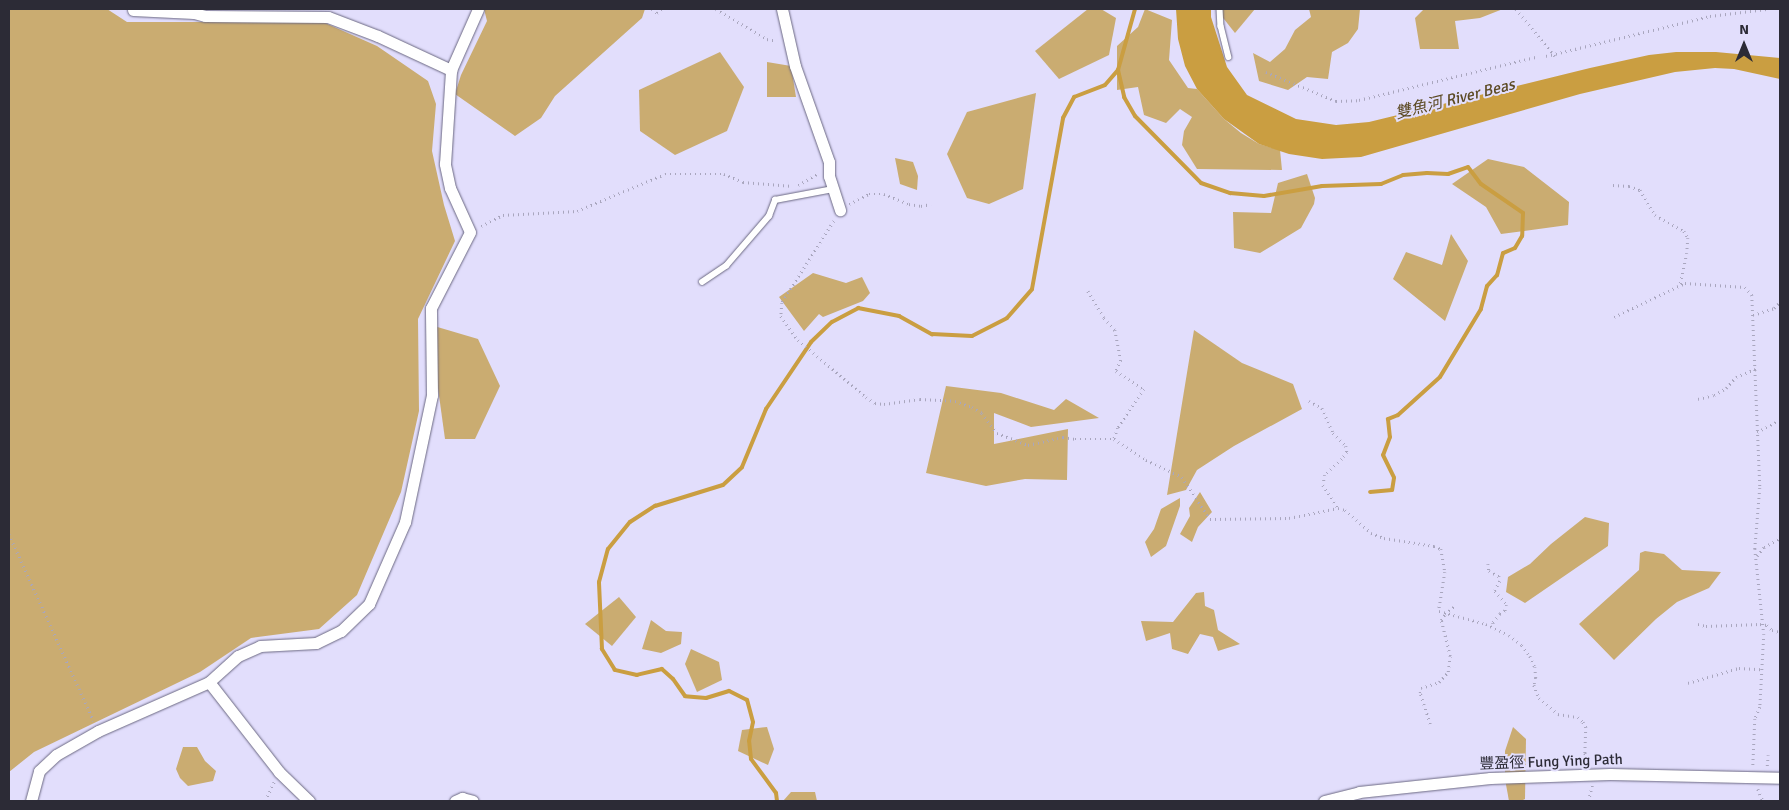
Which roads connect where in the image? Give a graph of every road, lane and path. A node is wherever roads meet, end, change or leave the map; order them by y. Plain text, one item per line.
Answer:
1 (478, 9) edge
2 (652, 9) edge
3 (662, 9) edge
4 (716, 9) edge
5 (782, 9) edge
6 (1220, 9) edge
7 (1516, 9) edge
8 (1730, 9) edge
9 (1767, 9) edge
10 (130, 10) edge
11 (1732, 12) junction
12 (782, 46) dead end
13 (1539, 56) dead end
14 (1546, 56) dead end
15 (1555, 56) junction
16 (1229, 57) dead end
17 (451, 70) junction
18 (1266, 72) dead end
19 (829, 176) junction
20 (1613, 185) dead end
21 (833, 189) junction
22 (931, 204) dead end
23 (840, 210) junction
24 (470, 232) junction
25 (702, 282) dead end
26 (1680, 284) junction
27 (1088, 291) dead end
28 (1780, 302) edge
29 (1753, 315) junction
30 (1614, 317) dead end
31 (1756, 369) junction
32 (1698, 399) dead end
33 (1309, 401) dead end
34 (1780, 420) edge
35 (1756, 432) junction
36 (1114, 439) junction
37 (1338, 508) junction
38 (9, 534) edge
39 (1780, 538) edge
40 (1756, 558) junction
41 (1488, 564) dead end
42 (1455, 606) dead end
43 (1698, 624) dead end
44 (1493, 628) junction
45 (1780, 632) edge
46 (1761, 669) junction
47 (209, 682) junction
48 (1688, 683) dead end
49 (1430, 724) dead end
50 (98, 731) junction
51 (1591, 765) dead end
52 (1753, 771) dead end
53 (278, 772) junction
54 (1780, 778) edge
55 (1594, 780) dead end
56 (1758, 788) dead end
57 (31, 801) edge
58 (265, 801) edge
59 (309, 801) edge
60 (455, 801) edge
61 (473, 801) edge
62 (1324, 801) edge
63 (1588, 801) edge
64 (1762, 801) edge

1 - 17 street
2 - 3 path
4 - 12 path
5 - 19 street
6 - 16 lane
7 - 15 path
8 - 11 path
9 - 11 path
10 - 17 street
11 - 15 path
13 - 18 path
14 - 15 path
17 - 24 street
19 - 21 street
19 - 24 path
20 - 26 path
21 - 23 street
21 - 25 lane
22 - 23 path
23 - 36 path
24 - 47 street
26 - 29 path
26 - 30 path
27 - 36 path
28 - 29 path
29 - 31 path
31 - 32 path
31 - 35 path
33 - 37 path
34 - 35 path
35 - 40 path
36 - 37 path
37 - 44 path
38 - 50 path
39 - 40 path
40 - 46 path
41 - 44 path
42 - 49 path
43 - 45 path
44 - 51 path
46 - 48 path
46 - 52 path
47 - 50 street
47 - 53 street
50 - 57 street
53 - 58 path
53 - 59 street
54 - 62 street, 豐盈徑 Fung Ying Path
55 - 63 path
56 - 64 path
60 - 61 street

